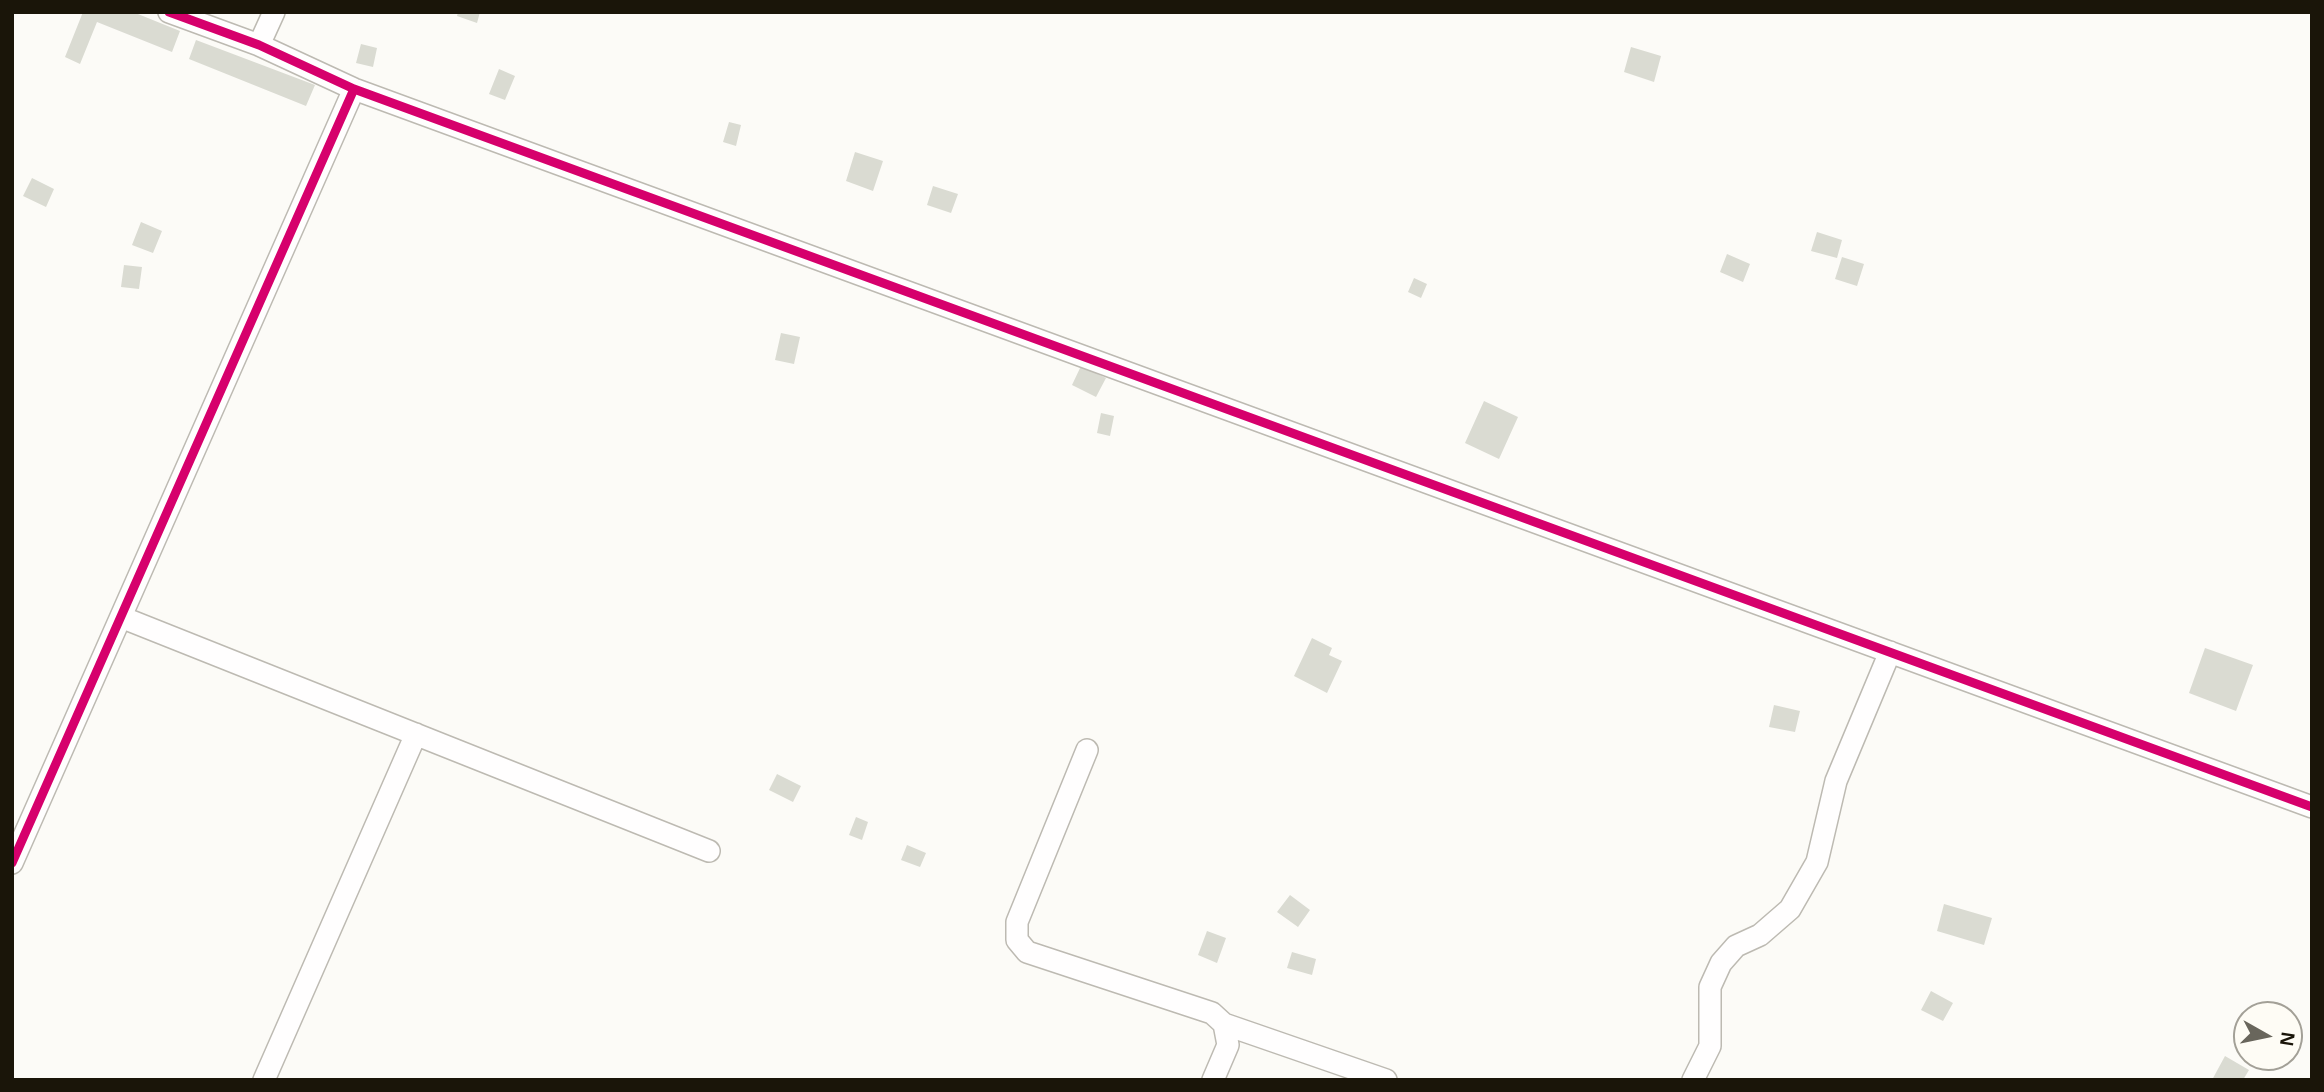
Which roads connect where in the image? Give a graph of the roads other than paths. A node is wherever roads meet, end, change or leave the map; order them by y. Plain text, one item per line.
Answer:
1 (169, 12) edge
2 (274, 12) edge
3 (259, 46) junction
4 (354, 89) junction
5 (121, 617) junction
6 (1890, 652) junction
7 (416, 734) junction
8 (1087, 750) dead end
9 (2312, 807) edge
10 (709, 851) dead end
11 (12, 863) edge
12 (1224, 1024) junction
13 (264, 1080) edge
14 (1213, 1080) edge
15 (1386, 1080) edge
16 (1693, 1080) edge

1 - 3 street
2 - 3 street
3 - 4 street
4 - 5 street
4 - 6 street
5 - 7 street
5 - 11 street
6 - 9 street
6 - 16 street
7 - 10 street
7 - 13 street
8 - 12 street
12 - 14 street
12 - 15 street

